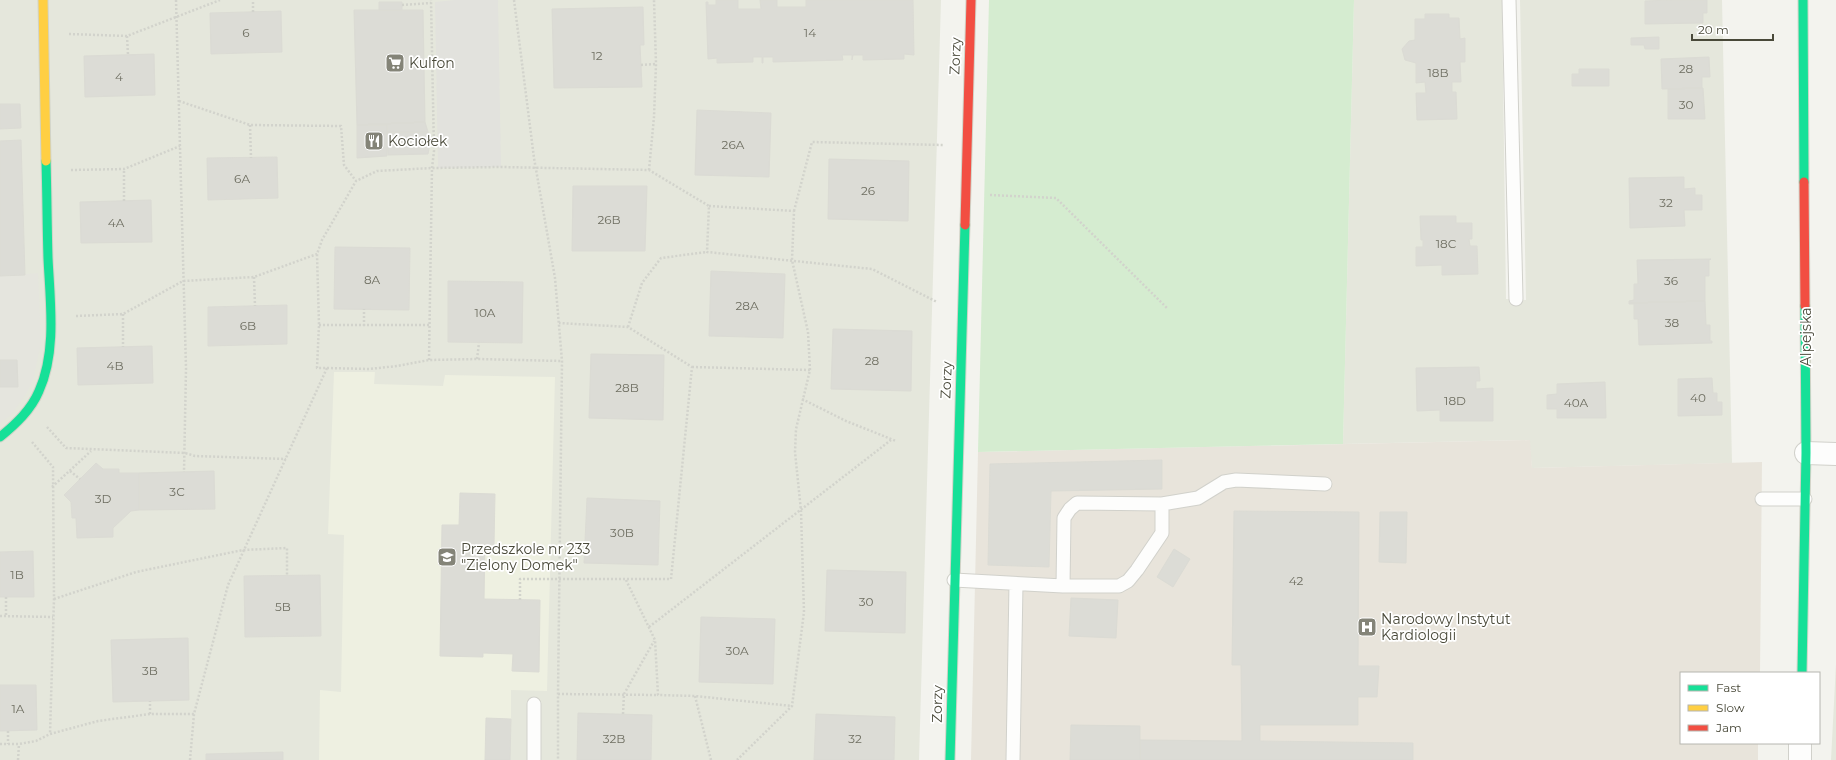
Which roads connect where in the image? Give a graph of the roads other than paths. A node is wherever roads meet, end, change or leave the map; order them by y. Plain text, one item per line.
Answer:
1 (43, 0) edge
2 (971, 0) edge
3 (1509, 0) edge
4 (1803, 0) edge
5 (1516, 299) dead end
6 (0, 437) edge
7 (1806, 453) junction
8 (1836, 454) edge
9 (1324, 484) dead end
10 (1762, 499) dead end
11 (1805, 499) junction
12 (1162, 504) junction
13 (954, 580) junction
14 (1016, 584) junction
15 (1063, 586) junction
16 (1802, 672) edge
17 (534, 704) dead end
18 (1800, 744) edge
19 (534, 760) edge
20 (950, 760) edge
21 (1012, 760) edge
22 (1800, 760) edge

1 - 6 street
2 - 13 street, Zorzy
3 - 5 lane
4 - 7 street, Alpejska
7 - 8 street
7 - 11 street, Alpejska
9 - 12 lane
10 - 11 lane
11 - 16 street, Alpejska
12 - 15 lane
12 - 15 lane
13 - 14 lane
13 - 20 street, Zorzy
14 - 15 lane
14 - 21 lane
17 - 19 lane
18 - 22 street

